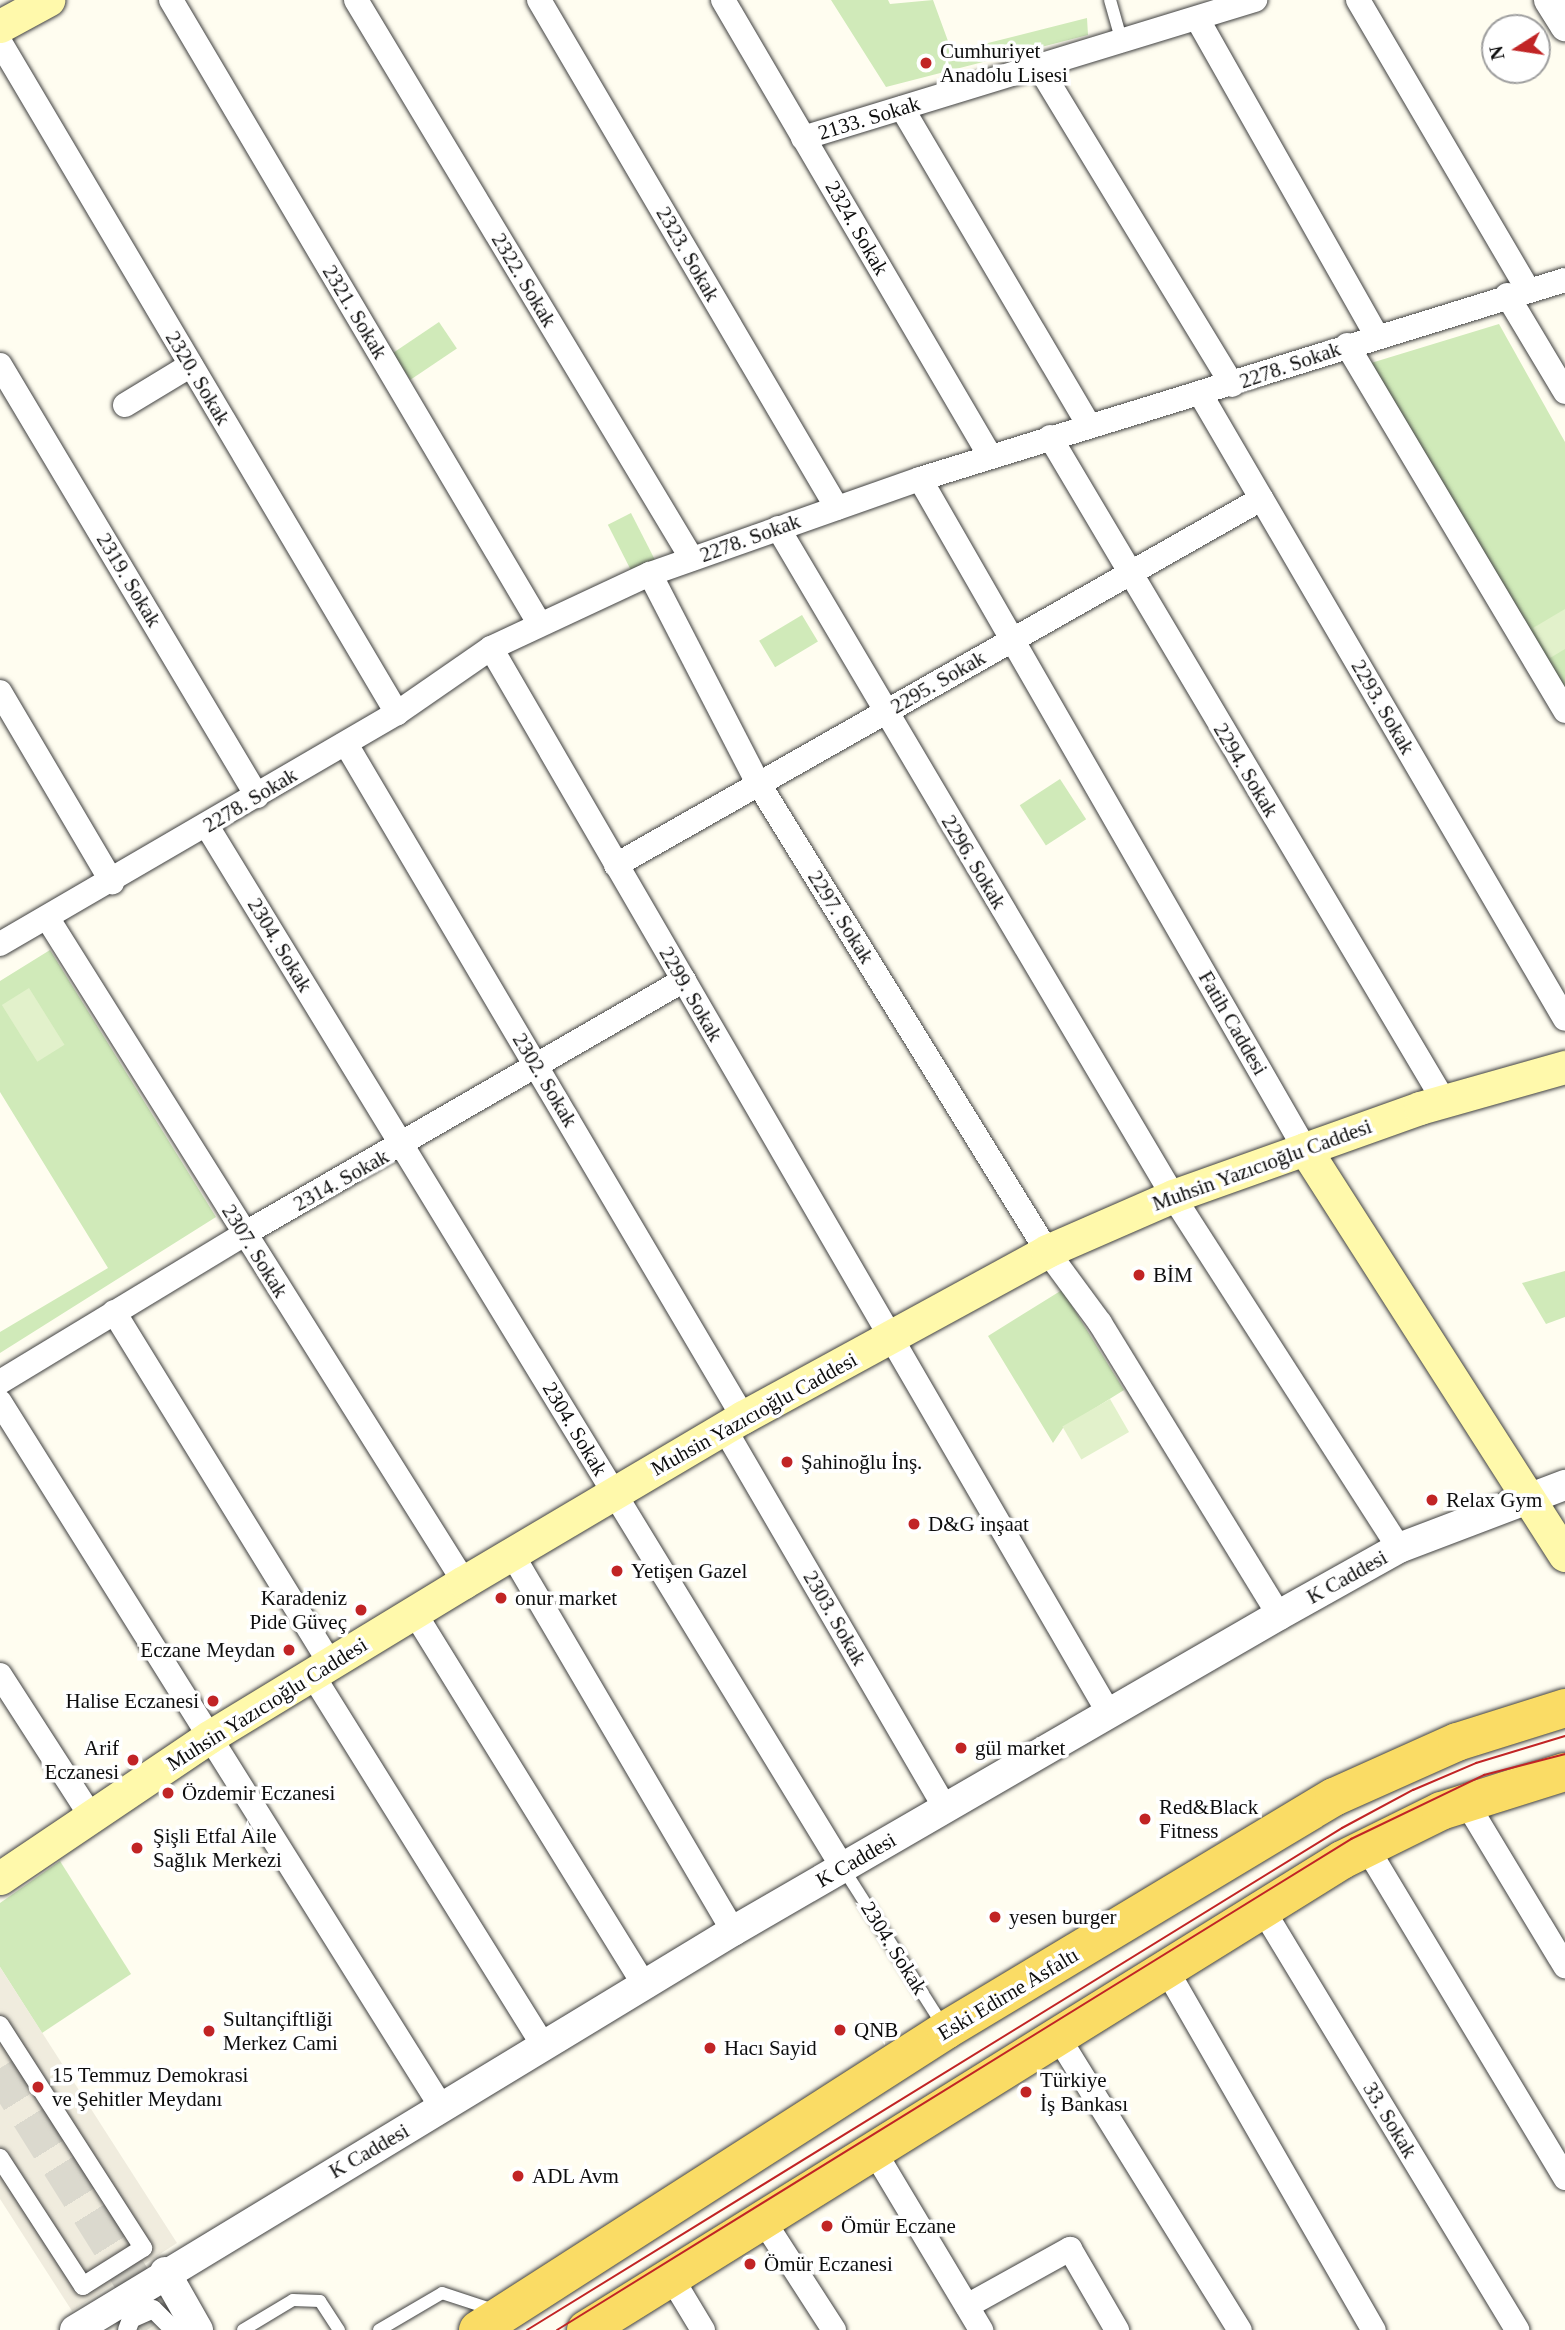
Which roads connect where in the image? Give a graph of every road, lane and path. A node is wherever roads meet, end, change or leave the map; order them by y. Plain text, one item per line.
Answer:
1 (48, 0) edge
2 (171, 0) edge
3 (356, 0) edge
4 (539, 0) edge
5 (723, 0) edge
6 (1110, 0) edge
7 (1255, 0) edge
8 (1358, 0) edge
9 (1549, 0) edge
10 (1198, 20) junction
11 (0, 26) edge
12 (1565, 26) edge
13 (1122, 42) junction
14 (0, 43) edge
15 (1040, 67) junction
16 (902, 108) junction
17 (803, 138) junction
18 (1565, 280) edge
19 (1517, 292) junction
20 (1376, 335) junction
21 (1347, 345) junction
22 (0, 365) edge
23 (191, 365) junction
24 (1232, 385) junction
25 (1565, 392) edge
26 (1201, 395) junction
27 (125, 405) dead end
28 (1089, 425) junction
29 (1050, 437) junction
30 (990, 456) junction
31 (920, 479) junction
32 (1261, 499) junction
33 (837, 508) junction
34 (778, 528) junction
35 (692, 559) junction
36 (1129, 573) junction
37 (650, 574) junction
38 (539, 623) junction
39 (1012, 639) junction
40 (491, 648) junction
41 (0, 692) edge
42 (1565, 711) edge
43 (885, 712) junction
44 (397, 713) junction
45 (345, 744) junction
46 (757, 782) junction
47 (257, 796) junction
48 (206, 826) junction
49 (615, 865) junction
50 (112, 882) junction
51 (48, 919) junction
52 (0, 944) edge
53 (684, 980) junction
54 (1565, 1019) edge
55 (537, 1066) junction
56 (1565, 1067) edge
57 (1444, 1101) junction
58 (402, 1146) junction
59 (1305, 1149) junction
60 (1173, 1196) junction
61 (244, 1234) junction
62 (1047, 1251) junction
63 (114, 1312) junction
64 (892, 1339) junction
65 (0, 1382) edge
66 (0, 1402) edge
67 (734, 1422) junction
68 (1565, 1485) edge
69 (615, 1493) junction
70 (1531, 1498) junction
71 (1399, 1548) junction
72 (512, 1554) junction
73 (1565, 1555) edge
74 (464, 1583) junction
75 (414, 1612) junction
76 (1279, 1615) junction
77 (321, 1669) junction
78 (0, 1675) edge
79 (1565, 1708) edge
80 (1110, 1716) junction
81 (209, 1737) junction
82 (1565, 1772) edge
83 (1465, 1802) junction
84 (945, 1808) junction
85 (92, 1818) junction
86 (1367, 1848) junction
87 (843, 1868) junction
88 (0, 1878) edge
89 (1262, 1910) junction
90 (733, 1930) junction
91 (1565, 1966) edge
92 (1166, 1969) junction
93 (645, 1986) junction
94 (0, 2025) edge
95 (946, 2030) junction
96 (1058, 2037) junction
97 (544, 2048) junction
98 (442, 2108) junction
99 (874, 2151) junction
100 (0, 2158) edge
101 (1565, 2178) edge
102 (763, 2220) junction
103 (165, 2272) junction
104 (671, 2277) junction
105 (967, 2306) junction
106 (491, 2321) edge
107 (90, 2326) edge
108 (600, 2326) edge
109 (127, 2330) edge
110 (174, 2330) edge
111 (198, 2330) edge
112 (243, 2330) edge
113 (339, 2330) edge
114 (379, 2330) edge
115 (703, 2330) edge
116 (834, 2330) edge
117 (981, 2330) edge
118 (1117, 2330) edge
119 (1240, 2330) edge
120 (1374, 2330) edge
121 (1517, 2330) edge

1 - 11 main road
2 - 38 street, 2321. Sokak
3 - 35 street, 2322. Sokak
4 - 33 street, 2323. Sokak
5 - 17 street, 2324. Sokak
6 - 13 lane
7 - 10 street, 2133. Sokak
8 - 19 street
9 - 12 street
10 - 13 street, 2133. Sokak
10 - 20 street
13 - 15 street, 2133. Sokak
14 - 23 street, 2320. Sokak
15 - 16 street, 2133. Sokak
15 - 24 street
16 - 17 street, 2133. Sokak
16 - 28 street
17 - 30 street, 2324. Sokak
18 - 19 street, 2278. Sokak
19 - 20 street, 2278. Sokak
19 - 25 street
20 - 21 street, 2278. Sokak
21 - 24 street, 2278. Sokak
21 - 42 street
22 - 47 street, 2319. Sokak
23 - 27 street
23 - 44 street, 2320. Sokak
24 - 26 street, 2278. Sokak
26 - 28 street, 2278. Sokak
26 - 32 street, 2293. Sokak
28 - 29 street, 2278. Sokak
29 - 30 street, 2278. Sokak
29 - 36 street, 2294. Sokak
30 - 31 street, 2278. Sokak
31 - 33 street, 2278. Sokak
31 - 39 street, Fatih Caddesi
32 - 36 street, 2295. Sokak
32 - 54 street, 2293. Sokak
33 - 34 street, 2278. Sokak
34 - 35 street, 2278. Sokak
34 - 43 street, 2296. Sokak
35 - 37 street, 2278. Sokak
36 - 39 street, 2295. Sokak
36 - 57 street, 2294. Sokak
37 - 38 street, 2278. Sokak
37 - 46 street, 2297. Sokak
38 - 40 street, 2278. Sokak
39 - 43 street, 2295. Sokak
39 - 59 street, Fatih Caddesi
40 - 44 street, 2278. Sokak
40 - 49 street, 2299. Sokak
41 - 50 street
43 - 46 street, 2295. Sokak
43 - 60 street, 2296. Sokak
44 - 45 street, 2278. Sokak
45 - 47 street, 2278. Sokak
45 - 55 street, 2302. Sokak
46 - 49 street, 2295. Sokak
46 - 62 street, 2297. Sokak
47 - 48 street, 2278. Sokak
48 - 50 street, 2278. Sokak
48 - 58 street, 2304. Sokak
49 - 53 street, 2299. Sokak
50 - 51 street, 2278. Sokak
51 - 52 street, 2278. Sokak
51 - 61 street, 2307. Sokak
53 - 55 street, 2314. Sokak
53 - 64 street, 2299. Sokak
55 - 58 street, 2314. Sokak
55 - 67 street, 2302. Sokak
56 - 57 main road, Muhsin Yazıcıoğlu Caddesi
57 - 59 main road, Muhsin Yazıcıoğlu Caddesi
58 - 61 street, 2314. Sokak
58 - 69 street, 2304. Sokak
59 - 60 main road, Muhsin Yazıcıoğlu Caddesi
59 - 70 main road, Fatih Caddesi
60 - 62 main road, Muhsin Yazıcıoğlu Caddesi
60 - 71 street, 2296. Sokak
61 - 63 street, 2314. Sokak
61 - 74 street, 2307. Sokak
62 - 64 main road, Muhsin Yazıcıoğlu Caddesi
62 - 76 street, 2297. Sokak
63 - 65 street, 2314. Sokak
63 - 77 street
64 - 67 main road, Muhsin Yazıcıoğlu Caddesi
64 - 80 street, 2299. Sokak
66 - 81 street
67 - 69 main road, Muhsin Yazıcıoğlu Caddesi
67 - 84 street, 2303. Sokak
68 - 70 street, K Caddesi
69 - 72 main road, Muhsin Yazıcıoğlu Caddesi
69 - 87 street, 2304. Sokak
70 - 71 street, K Caddesi
70 - 73 main road, Fatih Caddesi
71 - 76 street, K Caddesi
72 - 74 main road, Muhsin Yazıcıoğlu Caddesi
72 - 90 street
74 - 75 main road, Muhsin Yazıcıoğlu Caddesi
75 - 77 main road, Muhsin Yazıcıoğlu Caddesi
75 - 93 street
76 - 80 street, K Caddesi
77 - 81 main road, Muhsin Yazıcıoğlu Caddesi
77 - 97 street
78 - 85 street
79 - 95 main road, Eski Edirne Asfaltı
80 - 84 street, K Caddesi
81 - 85 main road, Muhsin Yazıcıoğlu Caddesi
81 - 98 street
82 - 83 main road
83 - 86 main road
83 - 91 street
84 - 87 street, K Caddesi
85 - 88 main road, Muhsin Yazıcıoğlu Caddesi
86 - 89 main road
86 - 101 street
87 - 90 street, K Caddesi
87 - 95 lane, 2304. Sokak
89 - 92 main road
89 - 121 street, 33. Sokak
90 - 93 street, K Caddesi
92 - 96 main road
92 - 120 street
93 - 97 street, K Caddesi
94 - 100 street
95 - 106 main road, Eski Edirne Asfaltı
96 - 99 main road
96 - 119 street
97 - 98 street, K Caddesi
98 - 103 street, K Caddesi
99 - 102 main road
99 - 105 street
102 - 104 main road
102 - 116 street
103 - 107 street, K Caddesi
103 - 111 street
104 - 108 main road
104 - 115 street
105 - 117 street
105 - 118 street
106 - 114 lane
109 - 110 street
112 - 113 lane

